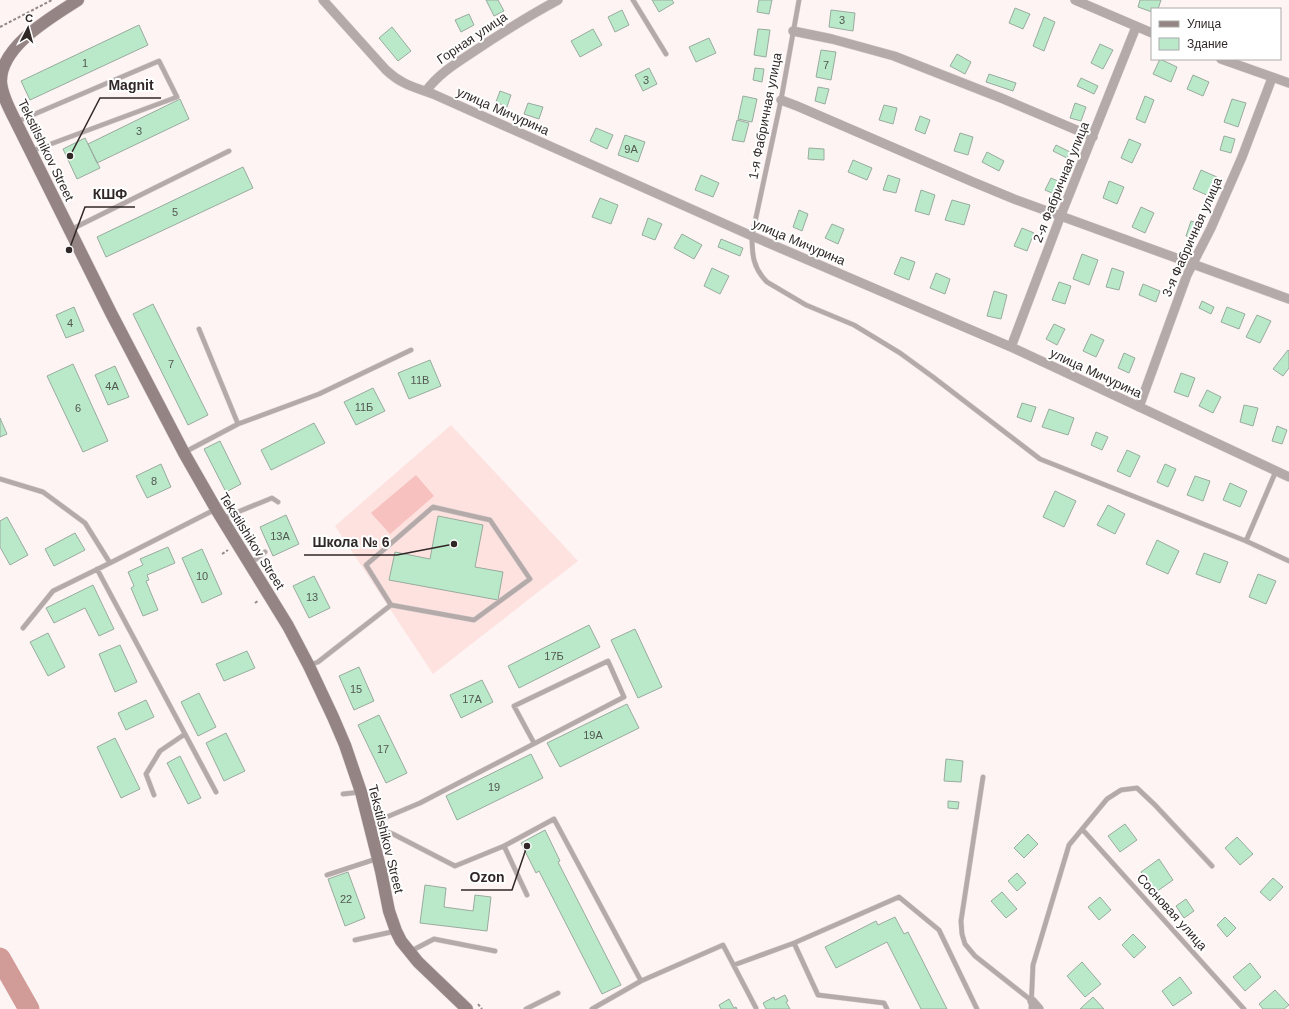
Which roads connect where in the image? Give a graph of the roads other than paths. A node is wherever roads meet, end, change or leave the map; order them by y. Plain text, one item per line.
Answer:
1 (78, 0) edge
2 (323, 0) edge
3 (558, 0) edge
4 (633, 0) edge
5 (799, 0) edge
6 (1075, 0) edge
7 (1136, 27) junction
8 (793, 32) junction
9 (1151, 33) edge
10 (5, 49) edge
11 (666, 54) dead end
12 (1224, 60) edge
13 (1272, 78) junction
14 (1289, 84) edge
15 (1, 85) edge
16 (426, 92) junction
17 (780, 100) junction
18 (16, 122) junction
19 (1093, 137) junction
20 (229, 151) dead end
21 (31, 152) junction
22 (1061, 215) junction
23 (70, 230) junction
24 (752, 236) junction
25 (1192, 264) junction
26 (1289, 299) edge
27 (199, 329) dead end
28 (1011, 347) junction
29 (411, 350) dead end
30 (1139, 406) junction
31 (238, 424) junction
32 (184, 453) junction
33 (1276, 471) junction
34 (1289, 477) edge
35 (0, 479) edge
36 (278, 502) dead end
37 (218, 514) junction
38 (1246, 541) junction
39 (265, 552) dead end
40 (1289, 561) edge
41 (110, 563) junction
42 (250, 564) junction
43 (97, 569) junction
44 (391, 605) junction
45 (23, 628) dead end
46 (309, 666) junction
47 (185, 734) junction
48 (534, 743) junction
49 (983, 777) dead end
50 (216, 792) dead end
51 (361, 792) junction
52 (343, 794) dead end
53 (154, 795) dead end
54 (370, 824) junction
55 (1082, 829) junction
56 (504, 846) junction
57 (378, 859) junction
58 (1212, 866) dead end
59 (327, 875) dead end
60 (527, 895) dead end
61 (396, 931) junction
62 (355, 940) dead end
63 (794, 942) junction
64 (495, 951) dead end
65 (410, 952) junction
66 (734, 965) junction
67 (642, 981) junction
68 (558, 993) dead end
69 (1032, 1005) edge
70 (756, 1008) dead end
71 (467, 1009) edge
72 (526, 1009) edge
73 (592, 1009) edge
74 (887, 1009) edge
75 (977, 1009) edge
76 (1039, 1009) edge
77 (1244, 1009) edge

1 - 10 main road
2 - 16 street, улица Мичурина
3 - 16 street, Горная улица
4 - 11 lane
5 - 8 lane, 1-я Фабричная улица
6 - 7 street
7 - 9 street
7 - 19 street, 2-я Фабричная улица
8 - 17 lane, 1-я Фабричная улица
8 - 19 street
10 - 15 main road
12 - 13 street
13 - 14 street
13 - 25 street, 3-я Фабричная улица
15 - 18 main road, Tekstilshikov Street
16 - 24 street, улица Мичурина
17 - 22 street
17 - 24 lane, 1-я Фабричная улица
18 - 21 main road, Tekstilshikov Street
18 - 21 lane
19 - 22 street, 2-я Фабричная улица
20 - 23 lane
21 - 23 main road, Tekstilshikov Street
22 - 25 street
22 - 28 street, 2-я Фабричная улица
23 - 32 main road, Tekstilshikov Street
24 - 28 street, улица Мичурина
24 - 38 lane, 1-я Фабричная улица
25 - 26 street
25 - 30 street, 3-я Фабричная улица
27 - 31 lane
28 - 30 street, улица Мичурина
29 - 31 lane
30 - 33 street, улица Мичурина
31 - 32 lane
32 - 37 main road, Tekstilshikov Street
33 - 34 street, улица Мичурина
33 - 38 lane
35 - 41 lane
36 - 37 lane
37 - 41 lane
37 - 42 main road, Tekstilshikov Street
38 - 40 lane, 1-я Фабричная улица
39 - 42 lane
41 - 43 lane
42 - 46 main road, Tekstilshikov Street
43 - 45 lane
43 - 47 lane
44 - 44 lane
44 - 46 lane
46 - 51 main road, Tekstilshikov Street
47 - 50 lane
47 - 53 lane
48 - 48 lane
48 - 54 lane
49 - 69 lane
51 - 52 lane
51 - 54 main road, Tekstilshikov Street
54 - 56 lane
54 - 57 main road, Tekstilshikov Street
55 - 58 lane
55 - 69 lane
55 - 77 lane, Сосновая улица
56 - 60 lane
56 - 67 lane
57 - 59 lane
57 - 61 main road, Tekstilshikov Street
61 - 62 lane
61 - 65 main road, Tekstilshikov Street
63 - 66 lane
63 - 74 lane
63 - 75 lane
64 - 65 lane
65 - 71 main road, Tekstilshikov Street
66 - 67 lane
66 - 70 lane
67 - 73 lane
68 - 72 lane
69 - 76 street

